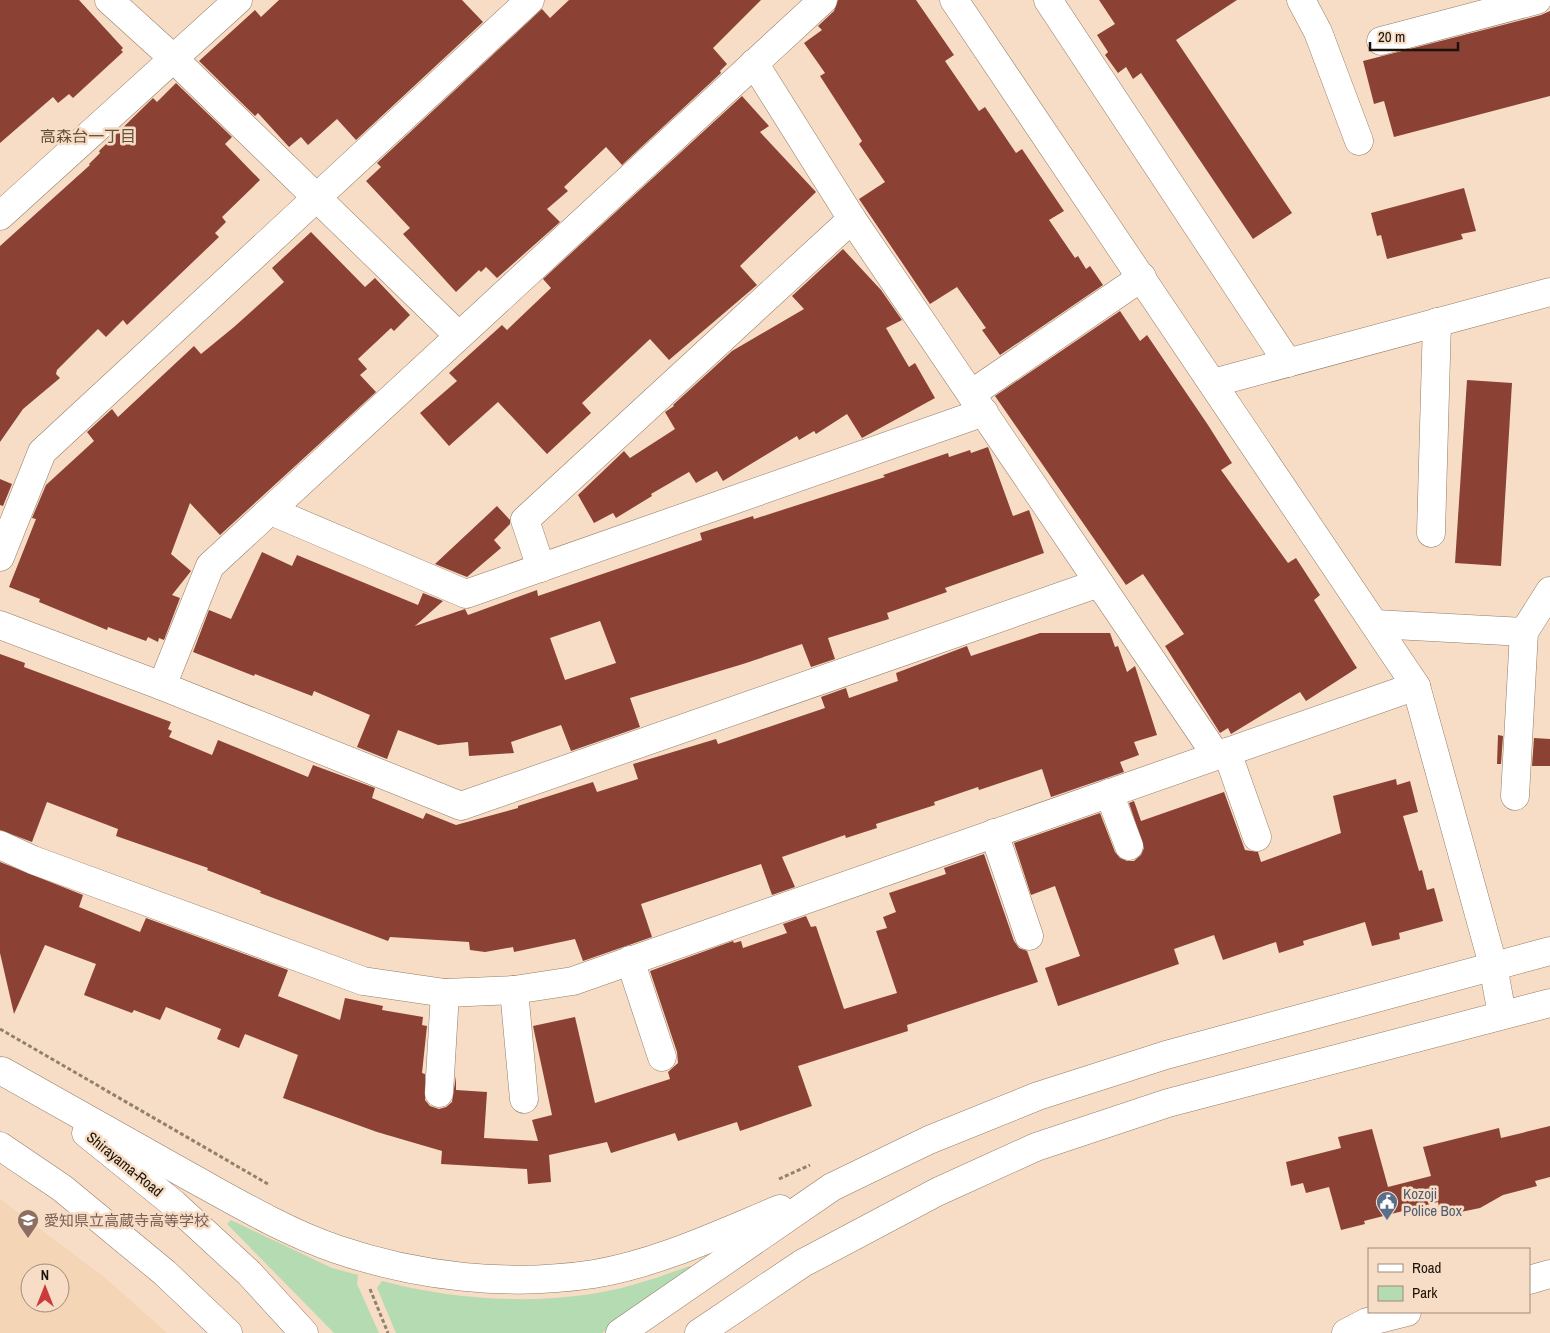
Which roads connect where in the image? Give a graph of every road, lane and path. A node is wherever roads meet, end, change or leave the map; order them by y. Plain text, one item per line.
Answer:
1 (109, 0) edge
2 (238, 0) edge
3 (530, 0) edge
4 (823, 0) edge
5 (954, 0) edge
6 (1048, 0) edge
7 (1301, 0) edge
8 (1537, 0) edge
9 (1381, 41) dead end
10 (174, 59) junction
11 (754, 63) junction
12 (1359, 141) dead end
13 (316, 198) junction
14 (0, 216) edge
15 (852, 219) junction
16 (1142, 277) junction
17 (1550, 292) edge
18 (1437, 322) junction
19 (458, 335) junction
20 (1288, 363) junction
21 (1213, 382) junction
22 (977, 403) junction
23 (271, 511) junction
24 (1431, 533) dead end
25 (0, 557) edge
26 (541, 568) junction
27 (1099, 583) junction
28 (1549, 596) edge
29 (1375, 624) junction
30 (0, 625) edge
31 (1524, 632) junction
32 (162, 686) junction
33 (1416, 686) junction
34 (1221, 753) junction
35 (1109, 793) junction
36 (1515, 796) dead end
37 (994, 833) junction
38 (1257, 837) dead end
39 (0, 844) edge
40 (1129, 846) dead end
41 (1029, 936) dead end
42 (1550, 950) edge
43 (630, 960) junction
44 (1493, 965) junction
45 (514, 990) junction
46 (444, 993) junction
47 (1550, 1003) edge
48 (1502, 1015) junction
49 (0, 1029) edge
50 (662, 1057) dead end
51 (1, 1070) edge
52 (439, 1093) dead end
53 (524, 1099) dead end
54 (0, 1146) edge
55 (812, 1164) dead end
56 (776, 1180) dead end
57 (832, 1187) junction
58 (277, 1189) dead end
59 (803, 1263) junction
60 (1550, 1274) edge
61 (1530, 1280) edge
62 (372, 1285) dead end
63 (1403, 1313) edge
64 (228, 1333) edge
65 (304, 1333) edge
66 (388, 1333) edge
67 (620, 1333) edge
68 (699, 1333) edge
69 (735, 1333) edge
70 (1346, 1333) edge

1 - 10 street
2 - 10 street
3 - 13 street
4 - 11 street
5 - 16 street
6 - 20 street
7 - 12 street
8 - 9 street
10 - 13 street
10 - 14 street
11 - 15 street
11 - 19 street
13 - 19 street
13 - 25 street
15 - 22 street
15 - 26 street
16 - 21 street
16 - 22 street
17 - 18 street
18 - 20 street
18 - 24 street
19 - 23 street
20 - 21 street
21 - 29 street
22 - 26 street
22 - 27 street
23 - 26 street
23 - 32 street
27 - 32 street
27 - 34 street
28 - 31 street
29 - 31 street
29 - 33 street
30 - 32 street
31 - 36 street
33 - 34 street
33 - 44 street
34 - 35 street
34 - 38 street
35 - 37 street
35 - 40 street
37 - 41 street
37 - 43 street
39 - 46 street
42 - 44 street
43 - 45 street
43 - 50 street
44 - 48 street
44 - 57 street
45 - 46 street
45 - 53 street
46 - 52 street
47 - 48 street
48 - 59 street
49 - 58 path
51 - 57 street
51 - 65 street, Shirayama-Road
54 - 64 street
55 - 56 path
57 - 67 street
59 - 68 street
59 - 69 street
60 - 61 street
62 - 66 path
63 - 70 street

